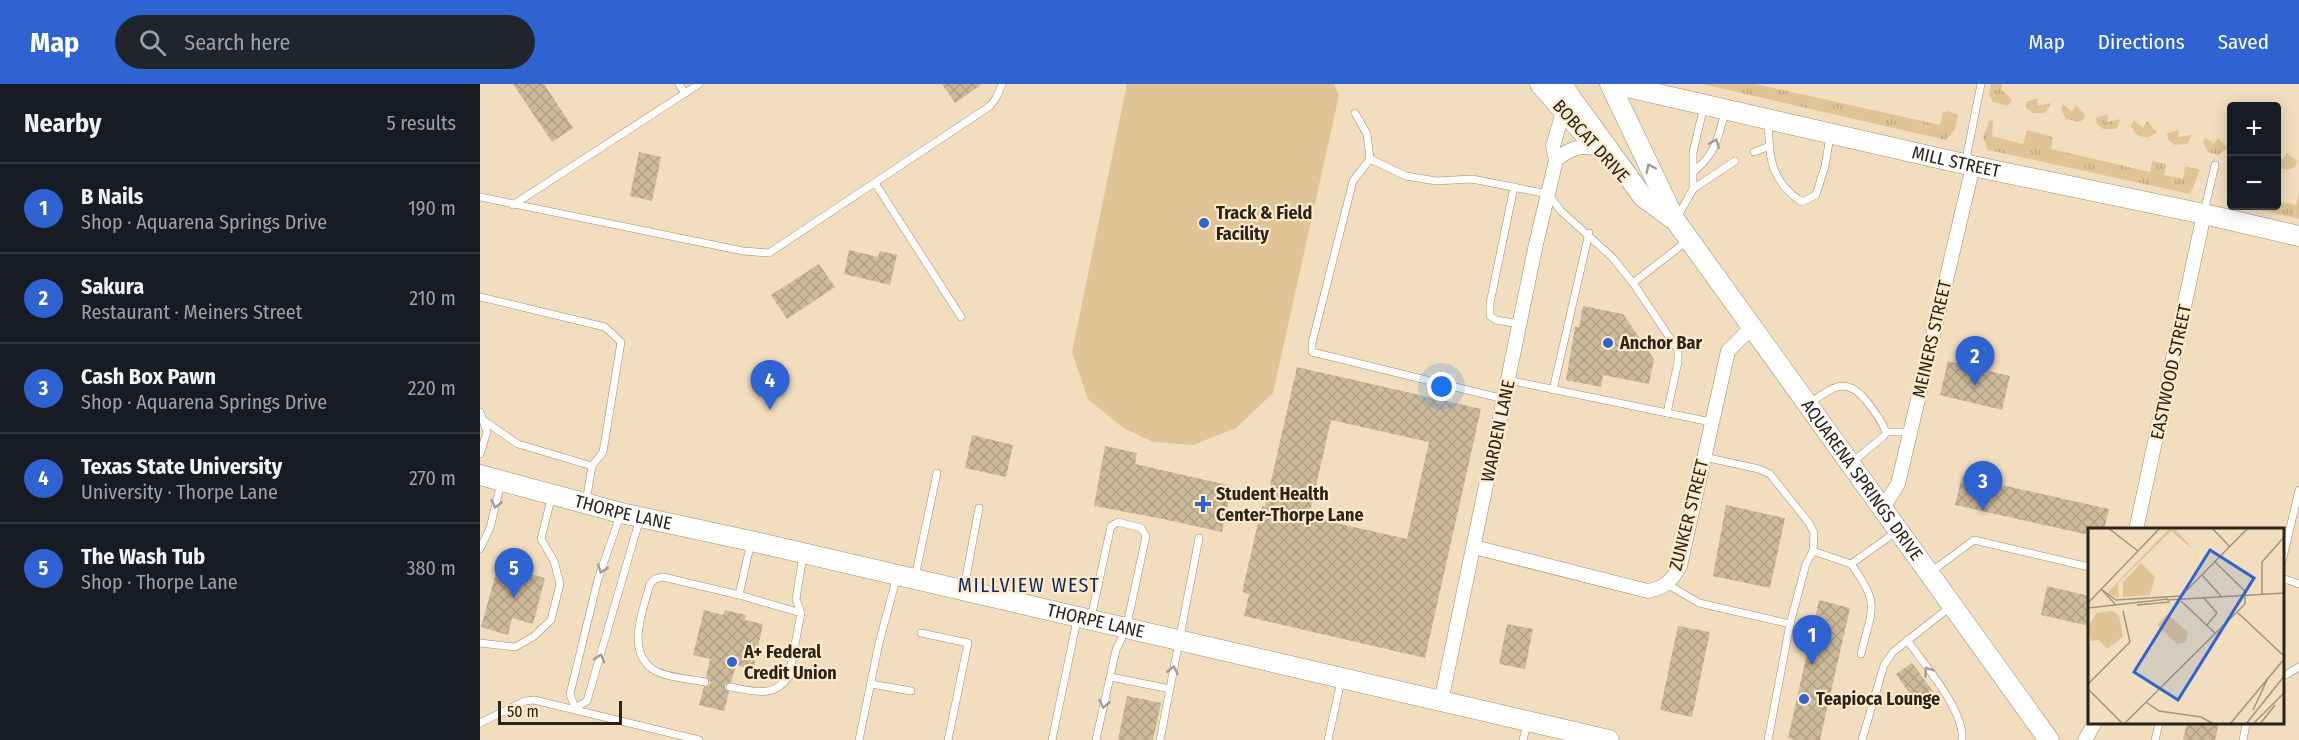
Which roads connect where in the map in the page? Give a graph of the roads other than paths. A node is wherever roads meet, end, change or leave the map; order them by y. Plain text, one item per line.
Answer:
1 (679, 84) edge
2 (699, 84) edge
3 (1002, 84) edge
4 (1540, 84) edge
5 (1561, 84) edge
6 (1612, 84) edge
7 (1981, 84) edge
8 (685, 93) junction
9 (1705, 105) junction
10 (1726, 109) junction
11 (1563, 112) junction
12 (1355, 113) dead end
13 (1768, 119) junction
14 (1830, 133) junction
15 (1770, 146) junction
16 (1598, 149) junction
17 (1754, 152) dead end
18 (1370, 159) junction
19 (1556, 160) junction
20 (1735, 161) dead end
21 (1969, 165) junction
22 (2215, 165) dead end
23 (1694, 171) junction
24 (875, 183) junction
25 (1514, 187) junction
26 (1693, 189) junction
27 (1548, 194) junction
28 (480, 197) edge
29 (1643, 197) junction
30 (513, 205) junction
31 (2204, 214) junction
32 (1675, 220) junction
33 (1589, 234) junction
34 (2299, 236) edge
35 (1689, 240) junction
36 (1633, 283) junction
37 (480, 297) edge
38 (961, 317) dead end
39 (1520, 324) junction
40 (1752, 327) junction
41 (1508, 380) junction
42 (1553, 390) junction
43 (1504, 399) junction
44 (1808, 405) junction
45 (480, 412) edge
46 (1667, 413) junction
47 (483, 420) junction
48 (1711, 422) junction
49 (1886, 432) junction
50 (1910, 432) junction
51 (480, 454) edge
52 (1704, 457) junction
53 (1850, 463) junction
54 (592, 466) junction
55 (937, 473) dead end
56 (480, 475) edge
57 (501, 481) junction
58 (2299, 490) edge
59 (552, 495) junction
60 (586, 502) junction
61 (979, 508) dead end
62 (1883, 508) junction
63 (621, 513) junction
64 (641, 517) junction
65 (2136, 528) edge
66 (1898, 531) junction
67 (1199, 538) dead end
68 (751, 541) junction
69 (1474, 547) junction
70 (480, 549) edge
71 (1813, 551) junction
72 (803, 554) junction
73 (2284, 558) edge
74 (1851, 564) junction
75 (2088, 567) edge
76 (1929, 573) junction
77 (905, 577) junction
78 (2284, 578) edge
79 (1667, 584) junction
80 (2299, 584) edge
81 (963, 591) junction
82 (739, 595) junction
83 (1952, 606) junction
84 (801, 613) junction
85 (1084, 619) junction
86 (1790, 624) junction
87 (1126, 629) junction
88 (921, 633) dead end
89 (1907, 640) junction
90 (1179, 641) junction
91 (480, 643) edge
92 (1861, 654) dead end
93 (2299, 667) edge
94 (1111, 676) junction
95 (2284, 676) edge
96 (1342, 679) junction
97 (705, 682) dead end
98 (871, 684) junction
99 (730, 687) dead end
100 (1170, 689) junction
101 (911, 691) dead end
102 (1441, 702) junction
103 (575, 708) junction
104 (480, 723) edge
105 (2093, 725) edge
106 (2159, 725) edge
107 (2246, 725) edge
108 (1525, 731) edge
109 (699, 740) edge
110 (860, 740) edge
111 (948, 740) edge
112 (1052, 740) edge
113 (1096, 740) edge
114 (1160, 740) edge
115 (1328, 740) edge
116 (1609, 740) edge
117 (1768, 740) edge
118 (1863, 740) edge
119 (1962, 740) edge
120 (2049, 740) edge
121 (2085, 740) edge
122 (2155, 740) edge
123 (2243, 740) edge

1 - 8 lane
2 - 8 lane
3 - 24 lane
4 - 11 street, BOBCAT DRIVE
5 - 29 street, AQUARENA SPRINGS DRIVE
6 - 9 street, MILL STREET
32 -> 6 street, AQUARENA SPRINGS DRIVE
7 - 21 lane
8 - 30 lane
9 - 10 street, MILL STREET
9 - 23 lane
10 - 13 street, MILL STREET
23 -> 10 lane
11 - 16 street, BOBCAT DRIVE
11 - 19 street, WARDEN LANE
12 - 18 lane
13 - 14 street, MILL STREET
13 - 15 lane
14 - 15 lane
14 - 21 street, MILL STREET
15 - 17 lane
16 - 19 street
16 - 29 street, BOBCAT DRIVE
18 - 25 lane
18 - 43 lane
19 - 27 street, WARDEN LANE
20 - 26 lane
21 - 31 street, MILL STREET
21 - 50 street, MEINERS STREET
22 - 31 lane
23 - 26 lane
24 - 30 lane
24 - 38 lane
25 - 27 lane
25 - 39 lane
26 - 32 lane
27 - 33 lane
27 - 39 street, WARDEN LANE
28 - 30 lane
29 - 32 street, AQUARENA SPRINGS DRIVE
31 - 34 street, MILL STREET
31 - 65 street, EASTWOOD STREET
32 - 35 street, AQUARENA SPRINGS DRIVE
33 - 36 lane
33 - 42 lane
35 - 36 lane
35 - 40 street, AQUARENA SPRINGS DRIVE
36 - 46 lane
37 - 54 lane
39 - 41 street, WARDEN LANE
40 - 44 street, AQUARENA SPRINGS DRIVE
40 - 48 street, ZUNKER STREET
41 - 42 lane
41 - 43 street, WARDEN LANE
42 - 46 lane
43 - 69 street, WARDEN LANE
44 - 49 lane
44 - 53 street, AQUARENA SPRINGS DRIVE
45 - 47 lane
46 - 48 lane
47 - 51 lane
47 - 54 lane
48 - 52 street, ZUNKER STREET
49 - 50 lane
49 - 53 lane
50 - 62 street, MEINERS STREET
52 - 71 lane
52 - 79 street, ZUNKER STREET
53 - 62 street, AQUARENA SPRINGS DRIVE
54 - 60 lane
55 - 77 lane
56 - 57 street, THORPE LANE
57 - 59 street, THORPE LANE
57 -> 70 lane
58 - 73 lane
59 - 60 street, THORPE LANE
59 - 91 lane
60 - 63 street, THORPE LANE
61 - 81 lane
62 - 66 street, AQUARENA SPRINGS DRIVE
63 - 64 street, THORPE LANE
63 -> 103 lane
64 - 68 street, THORPE LANE
103 -> 64 lane
66 - 74 lane
66 - 76 street, AQUARENA SPRINGS DRIVE
67 - 90 lane
68 - 72 street, THORPE LANE
68 - 82 lane
69 - 79 street, ZUNKER STREET
69 - 102 street, WARDEN LANE
71 - 74 lane
71 - 86 lane
72 - 77 street, THORPE LANE
72 - 84 lane
74 - 92 lane
75 - 76 lane
76 - 83 street, AQUARENA SPRINGS DRIVE
77 - 81 street, THORPE LANE
77 - 98 lane
78 - 80 lane
79 - 86 lane
81 - 85 street, THORPE LANE
82 - 84 lane
82 - 97 lane
83 - 89 lane
83 - 120 street, AQUARENA SPRINGS DRIVE
84 - 99 lane
85 - 87 street, THORPE LANE
85 - 87 lane
85 - 112 lane
86 - 117 lane
87 - 90 street, THORPE LANE
87 - 94 lane
88 - 111 lane
89 - 118 lane
119 -> 89 lane
90 - 96 street, THORPE LANE
100 -> 90 lane
93 - 95 lane
94 - 100 lane
94 -> 113 lane
96 - 102 street, THORPE LANE
96 - 115 lane
98 - 101 lane
98 - 110 lane
100 - 114 lane
102 - 108 street, THORPE LANE
103 - 104 lane
103 - 109 lane
105 - 121 street
106 - 122 lane
107 - 123 lane
108 - 116 street, THORPE LANE

